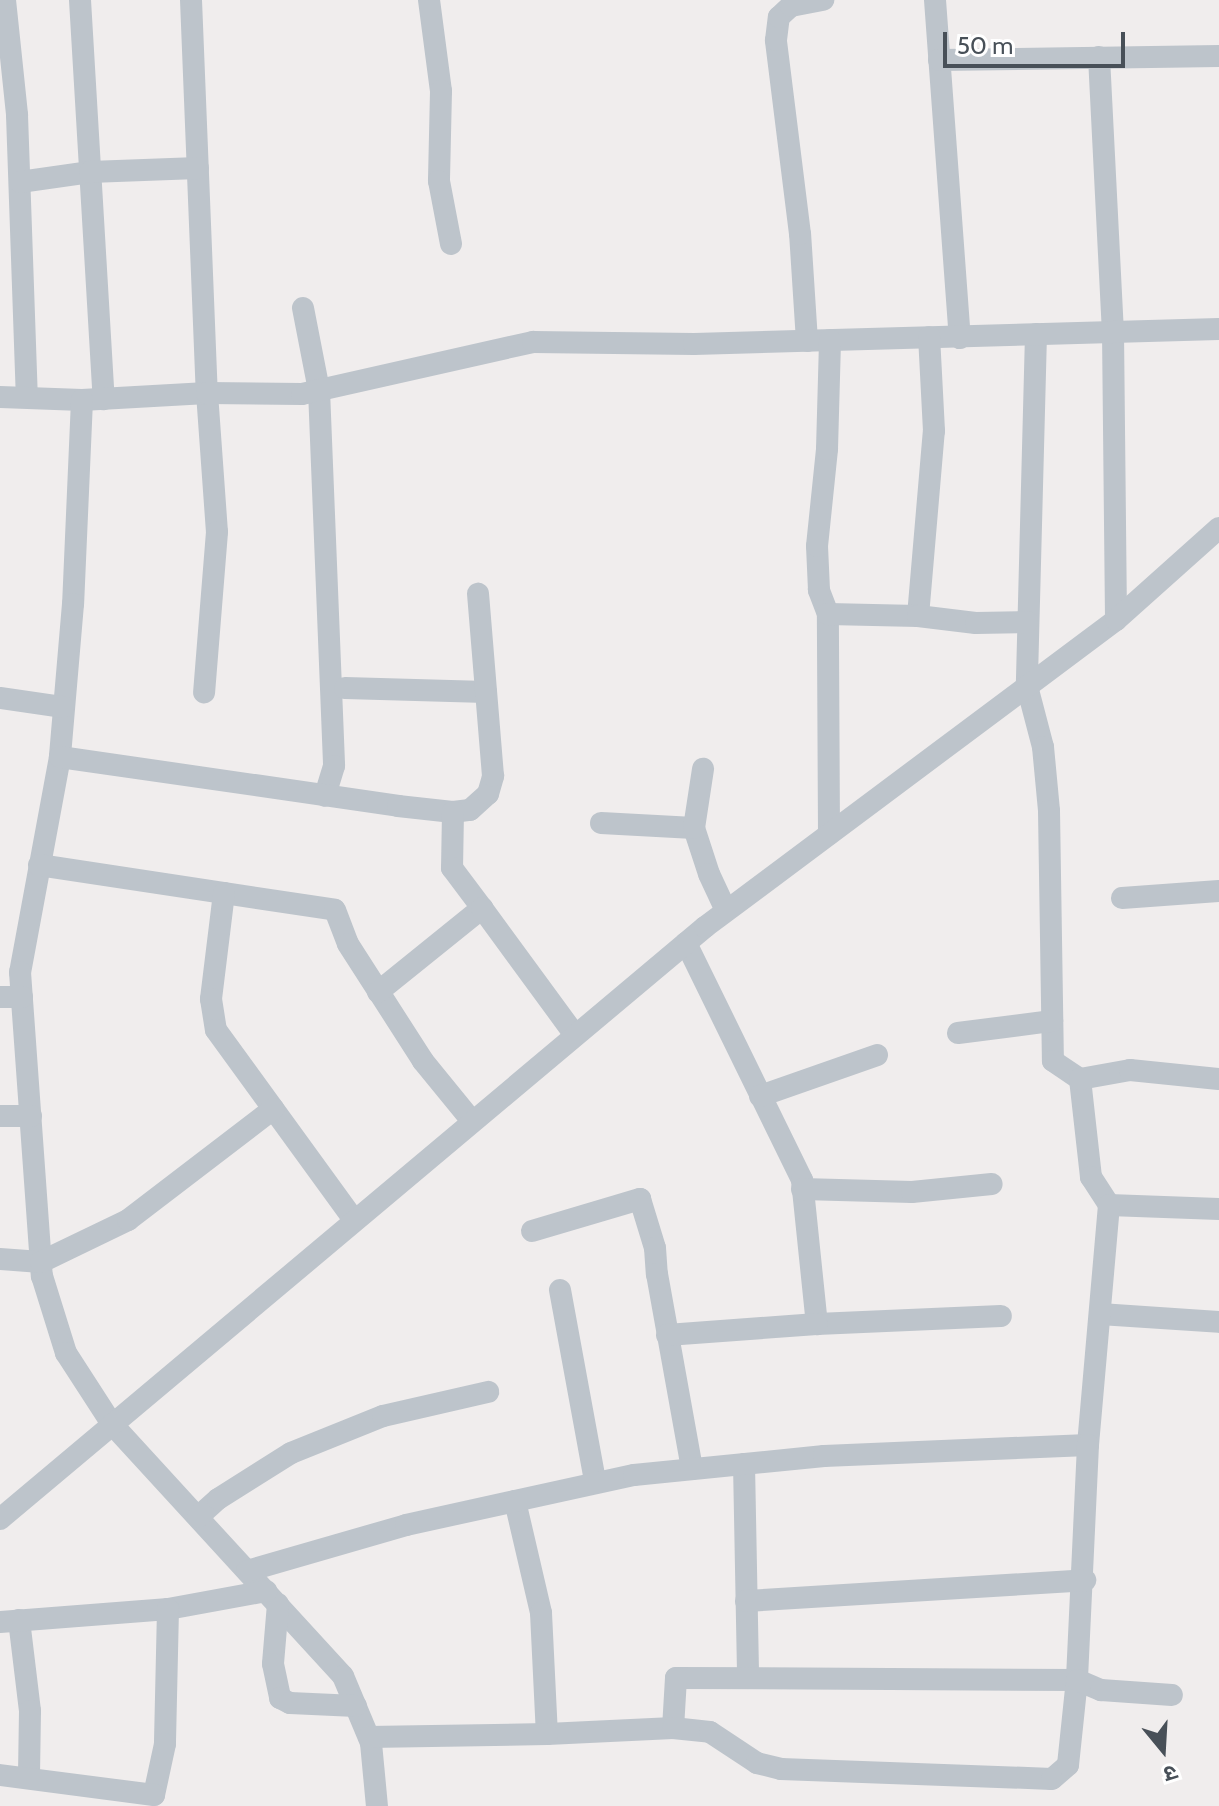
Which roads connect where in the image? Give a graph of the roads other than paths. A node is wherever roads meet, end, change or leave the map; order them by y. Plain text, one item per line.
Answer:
1 (5, 0) edge
2 (80, 0) edge
3 (191, 0) edge
4 (429, 0) edge
5 (823, 0) edge
6 (935, 0) edge
7 (1219, 56) edge
8 (1099, 57) junction
9 (939, 60) junction
10 (198, 168) junction
11 (90, 172) junction
12 (20, 182) junction
13 (451, 244) dead end
14 (303, 308) dead end
15 (1219, 329) edge
16 (1113, 332) junction
17 (1036, 334) junction
18 (929, 337) junction
19 (960, 338) junction
20 (830, 340) junction
21 (807, 341) junction
22 (319, 390) junction
23 (207, 393) junction
24 (0, 397) edge
25 (27, 397) junction
26 (93, 399) junction
27 (1219, 528) edge
28 (478, 594) dead end
29 (828, 614) junction
30 (918, 616) junction
31 (1116, 620) junction
32 (1027, 622) junction
33 (1027, 686) junction
34 (345, 688) dead end
35 (204, 692) dead end
36 (486, 692) junction
37 (0, 698) edge
38 (63, 707) junction
39 (60, 757) junction
40 (703, 769) dead end
41 (325, 796) junction
42 (453, 812) junction
43 (601, 823) dead end
44 (694, 828) junction
45 (829, 834) junction
46 (39, 865) junction
47 (1219, 891) edge
48 (224, 893) junction
49 (1122, 898) dead end
50 (482, 908) junction
51 (726, 910) junction
52 (686, 943) junction
53 (378, 992) junction
54 (11, 997) edge
55 (1052, 1021) junction
56 (958, 1033) dead end
57 (575, 1035) junction
58 (877, 1055) dead end
59 (1080, 1079) junction
60 (1219, 1079) edge
61 (760, 1096) junction
62 (273, 1109) junction
63 (0, 1116) edge
64 (31, 1116) junction
65 (472, 1121) junction
66 (992, 1184) dead end
67 (802, 1189) junction
68 (1109, 1205) junction
69 (1219, 1209) edge
70 (354, 1220) junction
71 (532, 1231) dead end
72 (0, 1259) edge
73 (41, 1262) junction
74 (560, 1290) dead end
75 (1100, 1314) junction
76 (1001, 1316) dead end
77 (1219, 1322) edge
78 (817, 1324) junction
79 (667, 1335) junction
80 (488, 1392) dead end
81 (112, 1424) junction
82 (1088, 1445) junction
83 (744, 1464) junction
84 (692, 1469) junction
85 (595, 1481) junction
86 (515, 1501) junction
87 (198, 1517) junction
88 (0, 1519) edge
89 (247, 1571) junction
90 (1085, 1580) junction
91 (272, 1598) junction
92 (746, 1601) junction
93 (168, 1609) junction
94 (10, 1621) edge
95 (748, 1678) junction
96 (1077, 1680) junction
97 (1172, 1695) dead end
98 (356, 1706) junction
99 (673, 1728) junction
100 (547, 1734) junction
101 (369, 1737) junction
102 (0, 1775) edge
103 (29, 1778) junction
104 (155, 1800) edge
105 (377, 1806) edge

1 - 12 street
2 - 11 street
3 - 10 street
4 - 13 street
5 - 21 street
6 - 9 street
7 - 8 street
8 - 9 street
8 - 16 street
9 - 19 street
10 - 11 street
10 - 23 street
11 - 12 street
11 - 26 street
12 - 25 street
14 - 22 street
15 - 16 street
16 - 17 street
16 - 31 street
17 - 19 street
17 - 32 street
18 - 19 street
18 - 20 street
18 - 30 street
20 - 21 street
20 - 29 street
21 - 22 street
22 - 23 street
22 - 41 street
23 - 26 street
23 - 35 street
24 - 25 street
25 - 26 street
26 - 38 street
27 - 31 street
28 - 36 street
29 - 30 street
29 - 45 street
30 - 32 street
31 - 33 street
32 - 33 street
33 - 45 street
33 - 55 street
34 - 36 street
36 - 42 street
37 - 38 street
38 - 39 street
39 - 41 street
39 - 46 street
40 - 44 street
41 - 42 street
42 - 50 street
43 - 44 street
44 - 51 street
45 - 51 street
46 - 48 street
46 - 54 street
47 - 49 street
48 - 53 street
48 - 62 street
50 - 53 street
50 - 57 street
51 - 52 street
52 - 57 street
52 - 61 street
53 - 65 street
54 - 64 street
55 - 56 street
55 - 59 street
57 - 65 street
58 - 61 street
59 - 60 street
59 - 68 street
61 - 67 street
62 - 70 street
62 - 73 street
63 - 64 street
64 - 73 street
65 - 70 street
66 - 67 street
67 - 78 street
68 - 69 street
68 - 75 street
70 - 81 street
71 - 79 street
72 - 73 street
73 - 81 street
74 - 85 street
75 - 77 street
75 - 82 street
76 - 78 street
78 - 79 street
79 - 84 street
80 - 87 street
81 - 87 street
81 - 88 street
82 - 83 street
82 - 90 street
83 - 84 street
83 - 92 street
84 - 85 street
85 - 86 street
86 - 89 street
86 - 100 street
87 - 89 street
89 - 91 street
90 - 92 street
90 - 96 street
91 - 93 street
91 - 98 street
91 - 98 street
92 - 95 street
93 - 94 street
93 - 104 street
94 - 103 street
95 - 96 street
95 - 99 street
96 - 97 street
96 - 99 street
98 - 101 street
99 - 100 street
100 - 101 street
101 - 105 street
102 - 103 street
103 - 104 street

